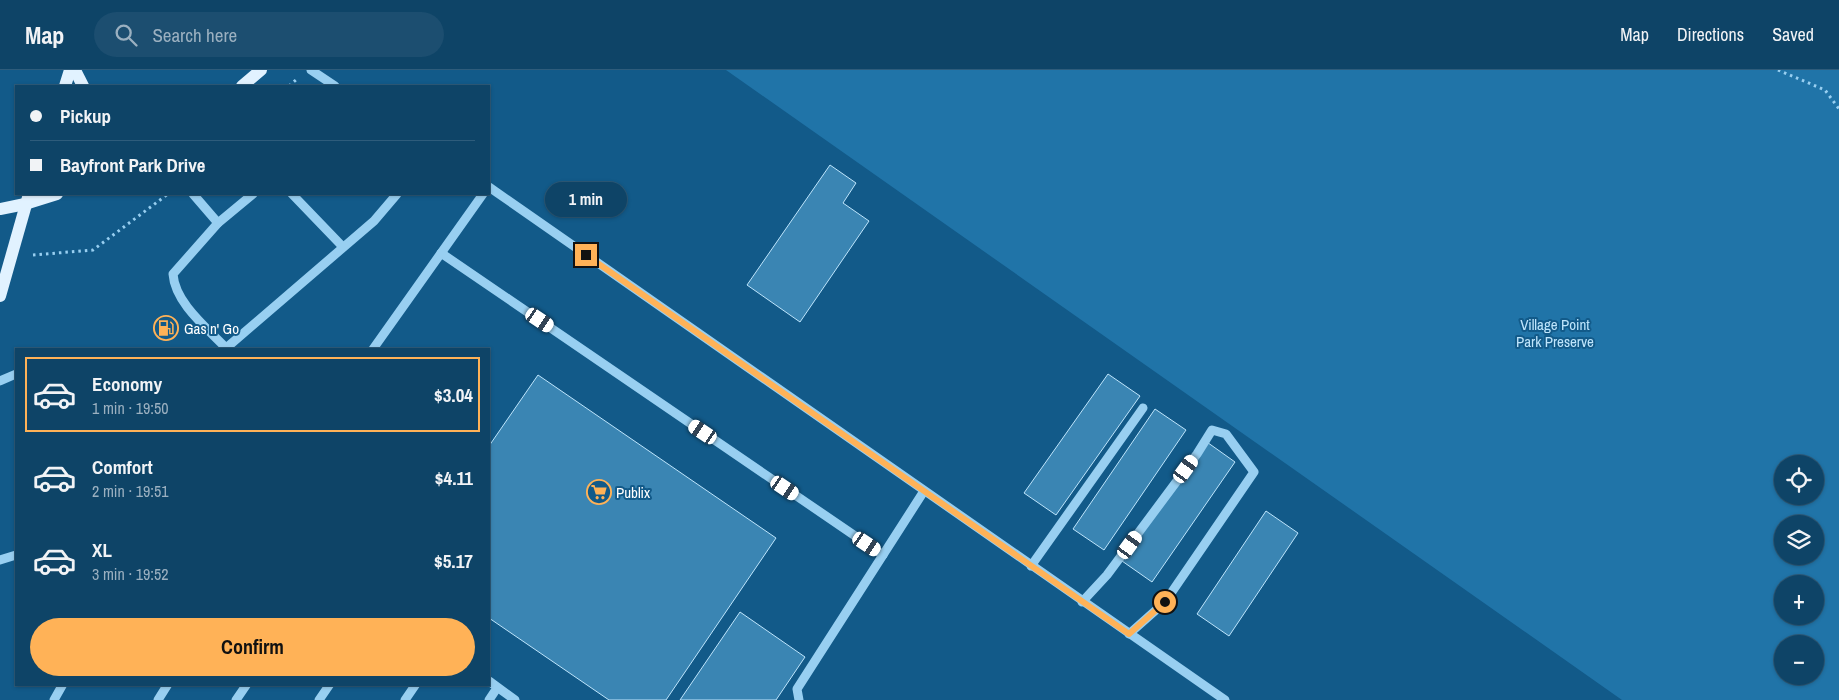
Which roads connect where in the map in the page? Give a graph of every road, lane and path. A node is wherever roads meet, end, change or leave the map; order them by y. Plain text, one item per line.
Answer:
1 (70, 70) edge
2 (75, 70) edge
3 (262, 70) edge
4 (310, 70) edge
5 (1778, 70) edge
6 (65, 85) edge
7 (82, 85) edge
8 (243, 85) edge
9 (333, 85) edge
10 (1839, 109) edge
11 (490, 188) edge
12 (51, 195) edge
13 (167, 195) edge
14 (194, 195) edge
15 (252, 195) edge
16 (293, 195) edge
17 (396, 195) edge
18 (482, 195) edge
19 (27, 199) edge
20 (0, 209) edge
21 (218, 223) junction
22 (343, 247) junction
23 (441, 253) junction
24 (10, 257) junction
25 (0, 296) edge
26 (225, 348) edge
27 (375, 348) edge
28 (15, 374) edge
29 (0, 381) edge
30 (1143, 408) dead end
31 (924, 491) junction
32 (15, 555) edge
33 (884, 555) junction
34 (0, 560) edge
35 (1031, 566) junction
36 (1082, 602) junction
37 (1129, 634) junction
38 (490, 682) edge
39 (62, 686) edge
40 (167, 686) edge
41 (246, 686) edge
42 (329, 686) edge
43 (415, 686) edge
44 (498, 688) junction
45 (54, 700) edge
46 (158, 700) edge
47 (236, 700) edge
48 (319, 700) edge
49 (405, 700) edge
50 (489, 700) edge
51 (515, 700) edge
52 (799, 700) edge
53 (1225, 700) edge

1 - 6 main road
2 - 7 main road
3 - 8 main road
4 - 9 street
5 - 10 path
11 - 31 street
12 - 19 main road
13 - 24 path
14 - 21 street
15 - 21 street
16 - 22 street
17 - 22 street
18 - 23 street
19 - 20 main road
19 - 24 main road
21 - 26 street
22 - 26 street
23 - 27 street
23 - 33 street
24 - 25 main road
28 - 29 street
30 - 35 street
31 - 33 street
31 - 35 street
32 - 34 street
33 - 52 street
35 - 36 street
36 - 37 street
36 - 37 street
37 - 53 street
38 - 44 street
39 - 45 street
40 - 46 street
41 - 47 street
42 - 48 street
43 - 49 street
44 - 50 street
44 - 51 street

